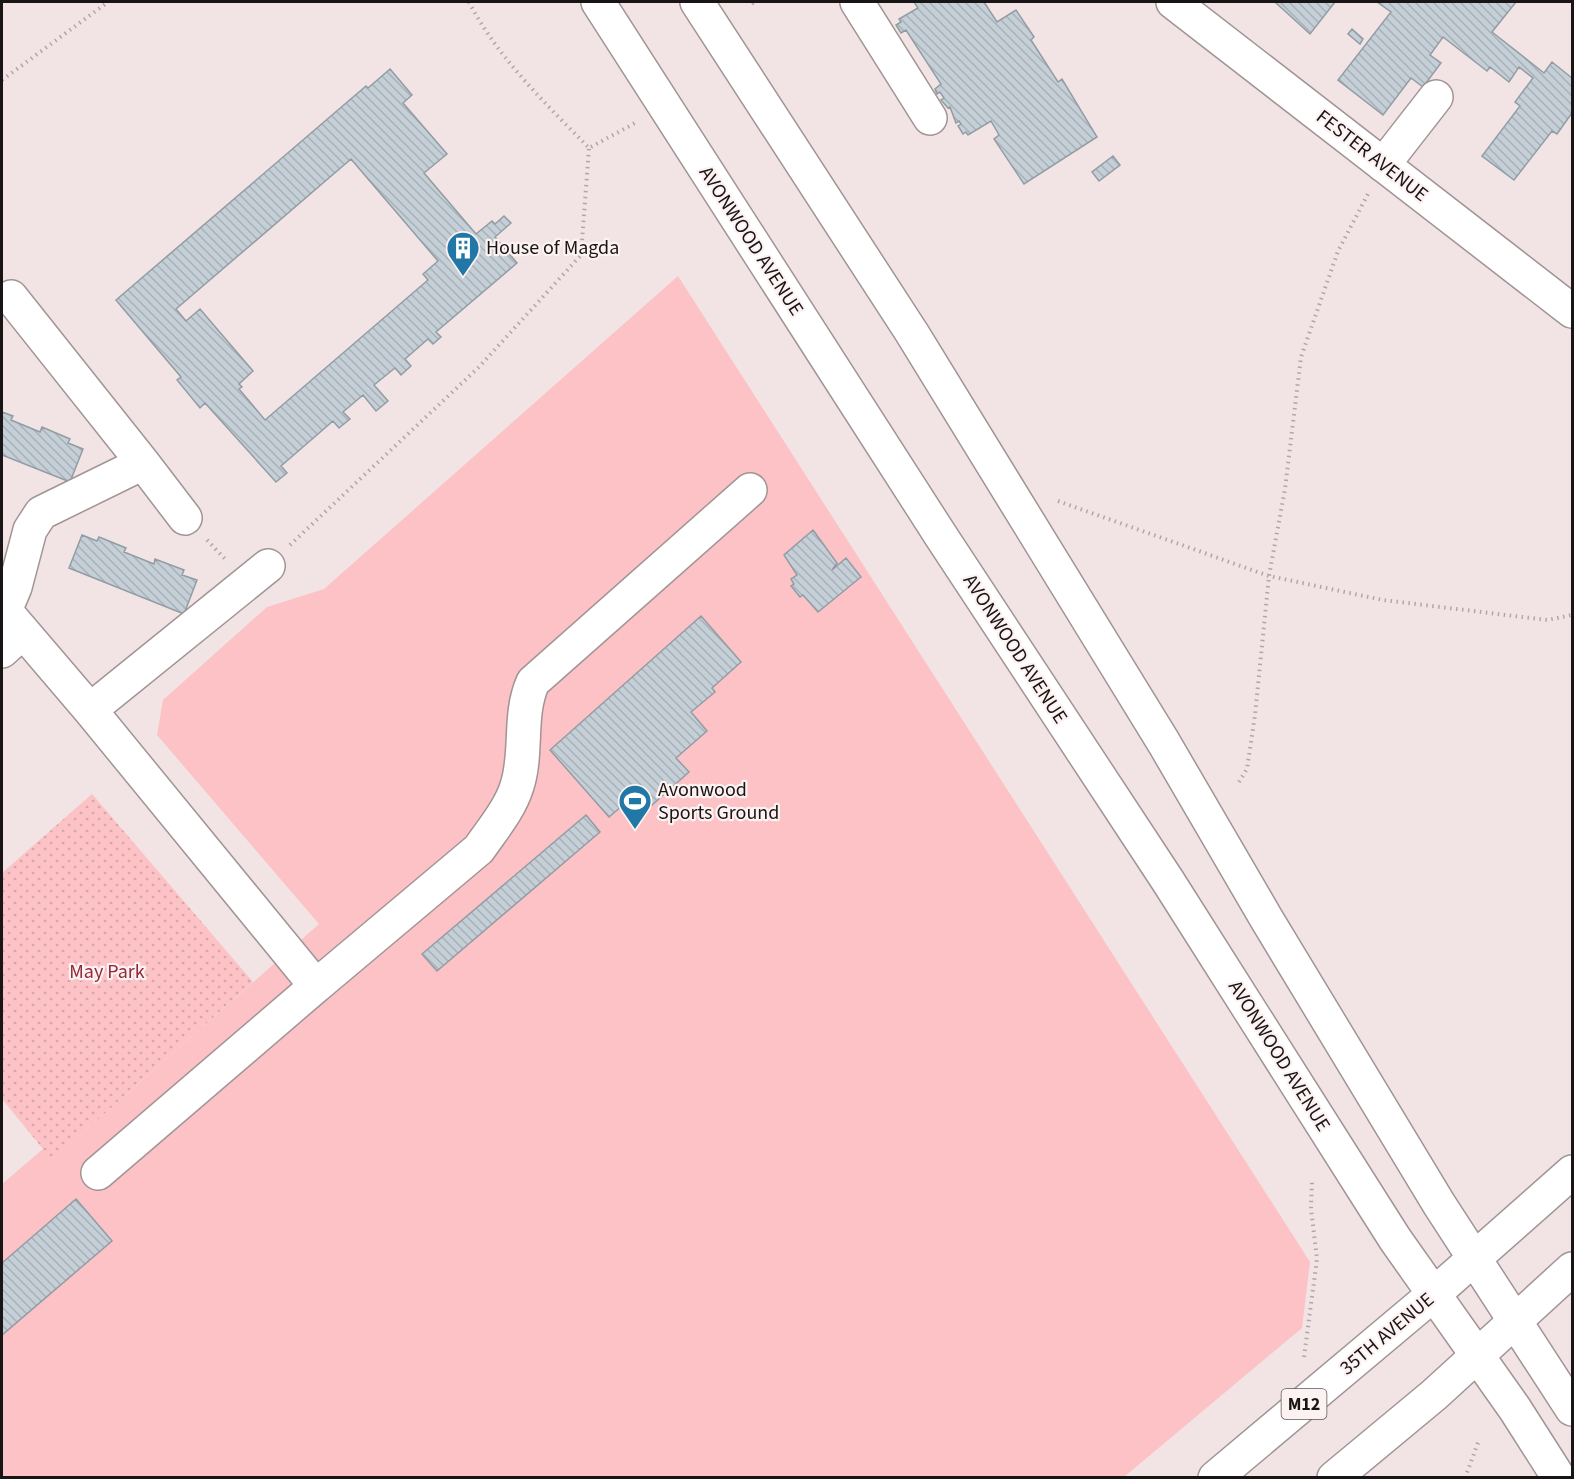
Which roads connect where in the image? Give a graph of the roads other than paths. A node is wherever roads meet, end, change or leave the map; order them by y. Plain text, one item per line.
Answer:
1 (598, 2) edge
2 (697, 2) edge
3 (857, 2) edge
4 (1173, 2) edge
5 (1436, 97) dead end
6 (930, 118) dead end
7 (1383, 165) junction
8 (11, 297) dead end
9 (1572, 311) edge
10 (143, 463) junction
11 (750, 490) dead end
12 (185, 518) road end
13 (258, 574) road end
14 (8, 625) edge
15 (90, 710) junction
16 (316, 986) junction
17 (1572, 1172) edge
18 (98, 1173) dead end
19 (1474, 1259) junction
20 (1572, 1269) edge
21 (1434, 1294) junction
22 (1514, 1322) junction
23 (1477, 1356) junction
24 (1572, 1409) edge
25 (1215, 1478) edge
26 (1335, 1478) edge
27 (1559, 1478) edge

1 - 21 main road, AVONWOOD AVENUE
2 - 19 main road
3 - 6 main road
4 - 7 main road, FESTER AVENUE
5 - 7 main road
7 - 9 main road, FESTER AVENUE
8 - 10 main road
10 - 12 main road
10 - 14 main road
11 - 16 main road
13 - 15 main road
14 - 15 main road
15 - 16 main road
16 - 18 main road
17 - 19 main road, M12
19 - 21 main road, 35TH AVENUE / M12
19 - 22 main road
20 - 22 main road
21 - 23 main road, AVONWOOD AVENUE
21 - 25 main road, 35TH AVENUE / M12
22 - 23 main road
22 - 24 main road
23 - 26 main road
23 - 27 main road, AVONWOOD AVENUE

